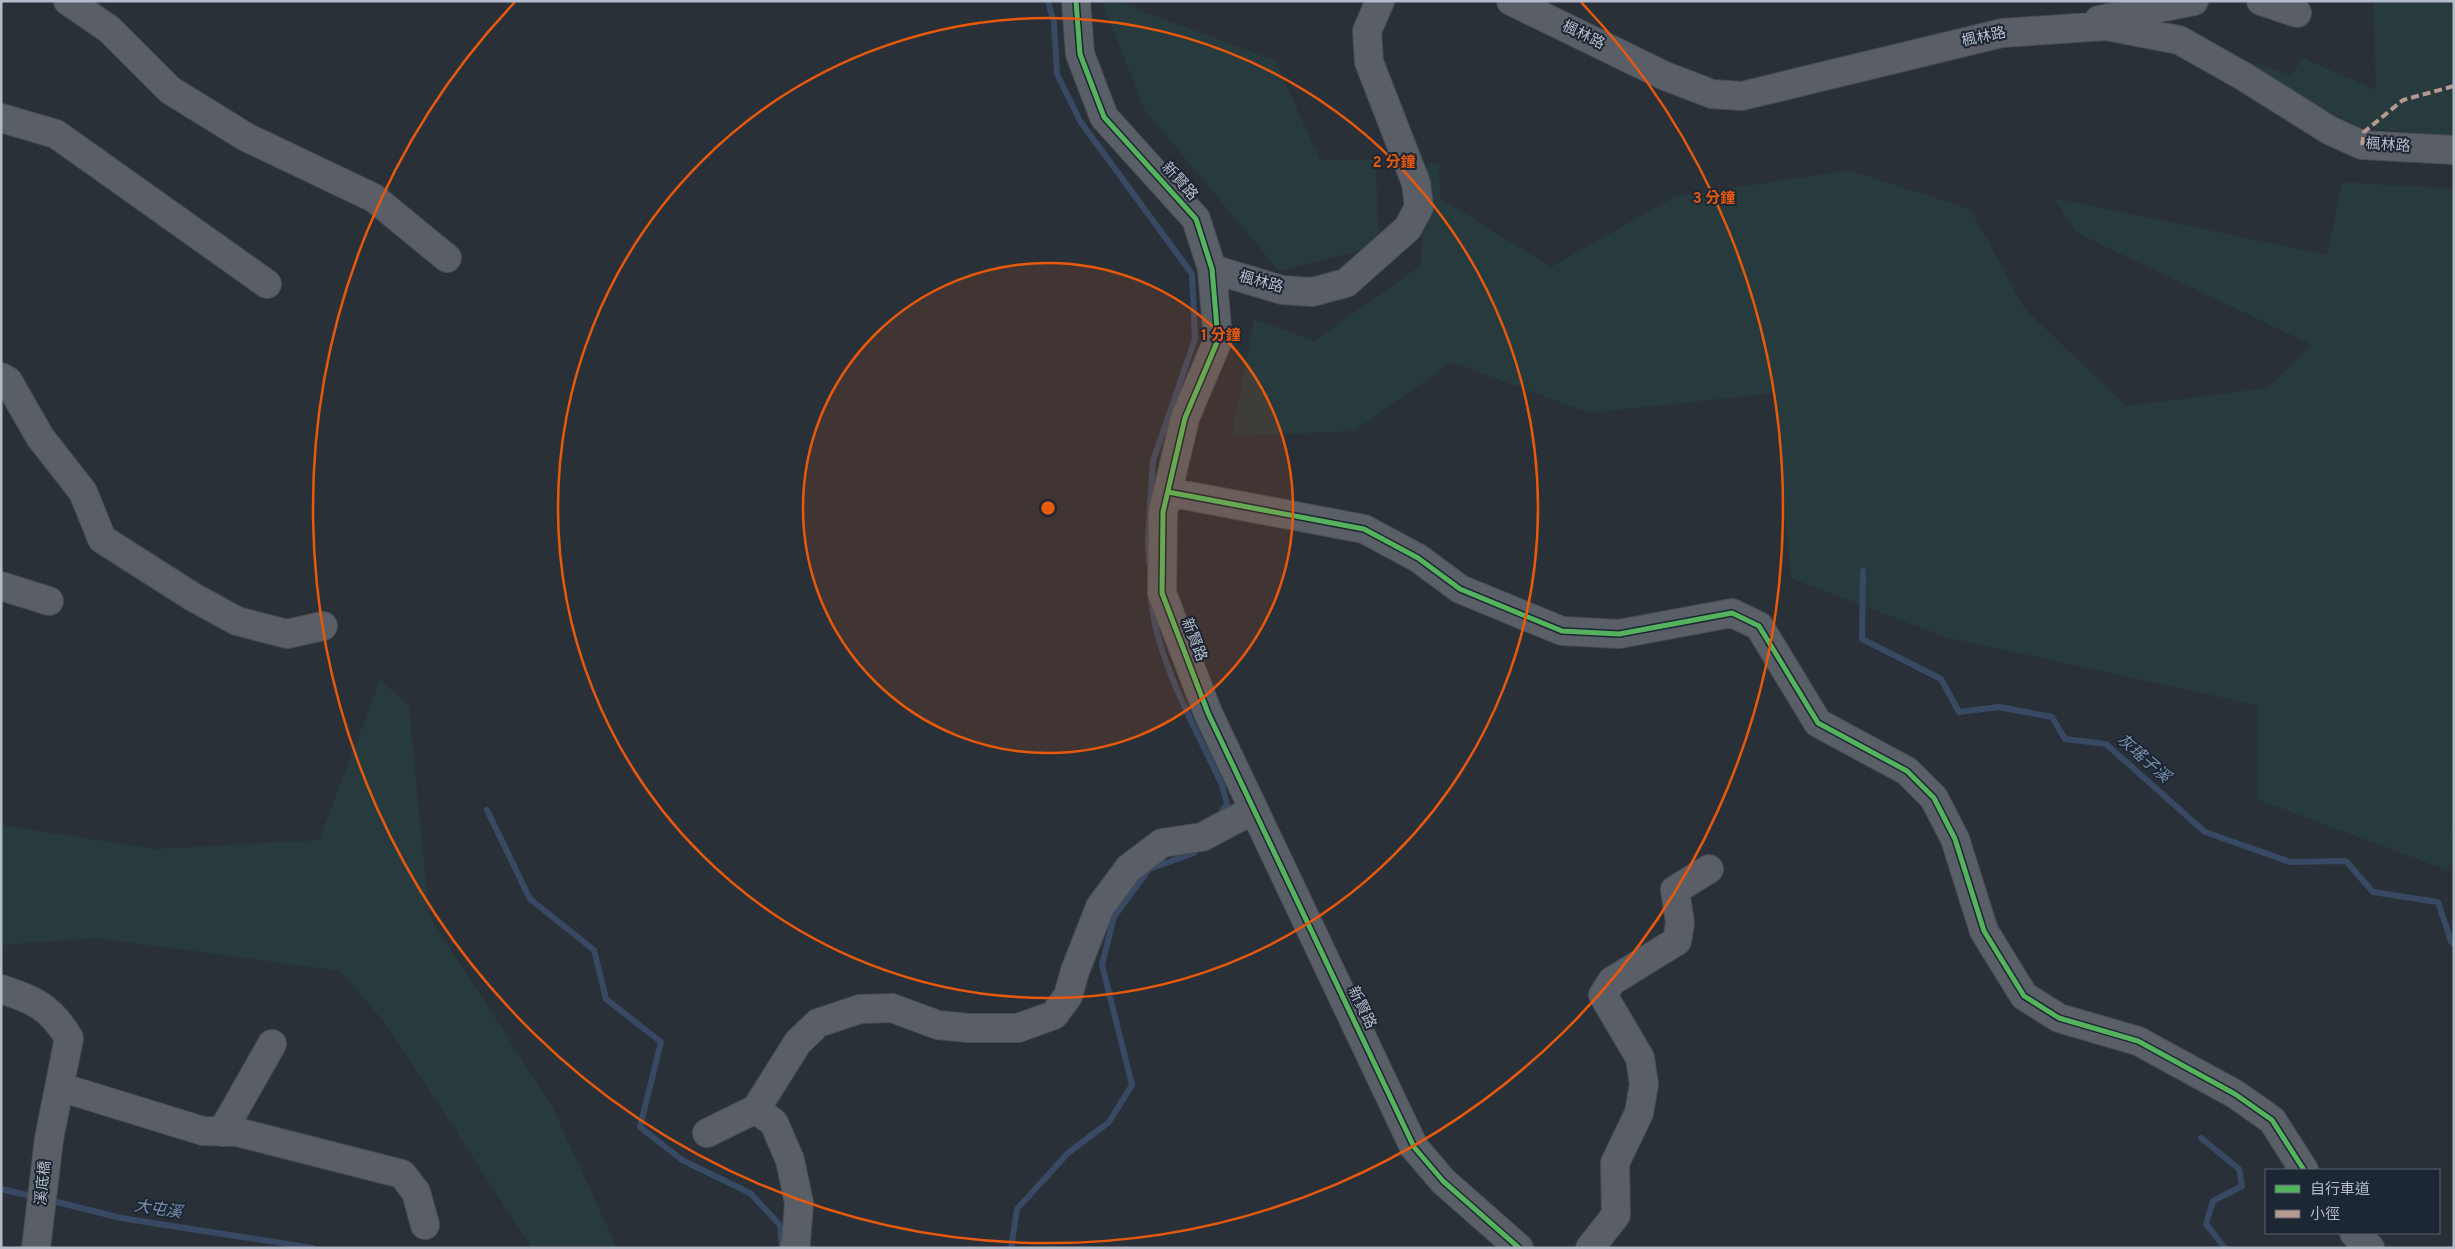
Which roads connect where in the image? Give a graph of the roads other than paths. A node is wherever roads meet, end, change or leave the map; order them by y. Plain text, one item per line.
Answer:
1 (68, 1) edge
2 (1076, 1) edge
3 (1380, 1) edge
4 (1511, 1) edge
5 (2194, 1) edge
6 (2261, 1) edge
7 (2297, 13) dead end
8 (2064, 28) junction
9 (1, 118) edge
10 (2454, 150) edge
11 (447, 258) dead end
12 (1212, 269) junction
13 (266, 284) dead end
14 (1, 376) edge
15 (1168, 492) junction
16 (1, 586) edge
17 (49, 601) dead end
18 (323, 626) dead end
19 (1253, 810) junction
20 (1709, 869) dead end
21 (1, 989) edge
22 (272, 1044) dead end
23 (60, 1088) junction
24 (756, 1109) junction
25 (222, 1132) junction
26 (707, 1133) dead end
27 (2303, 1169) edge
28 (425, 1225) dead end
29 (2355, 1234) edge
30 (38, 1237) edge
31 (794, 1248) edge
32 (1519, 1248) edge
33 (1590, 1248) edge
34 (2370, 1248) edge

1 - 11 street
2 - 12 street, 新賢路
3 - 12 street, 楓林路
4 - 8 street, 楓林路
5 - 8 street
6 - 7 street
8 - 10 street, 楓林路
9 - 13 street
12 - 15 street, 新賢路
14 - 18 street
15 - 19 street, 新賢路
15 - 27 street
16 - 17 street
19 - 24 street
19 - 32 street, 新賢路
20 - 33 street
21 - 23 street, 溪底橋
22 - 25 street
23 - 25 street
23 - 30 street, 溪底橋
24 - 26 street
24 - 31 street
25 - 28 street
29 - 34 street

